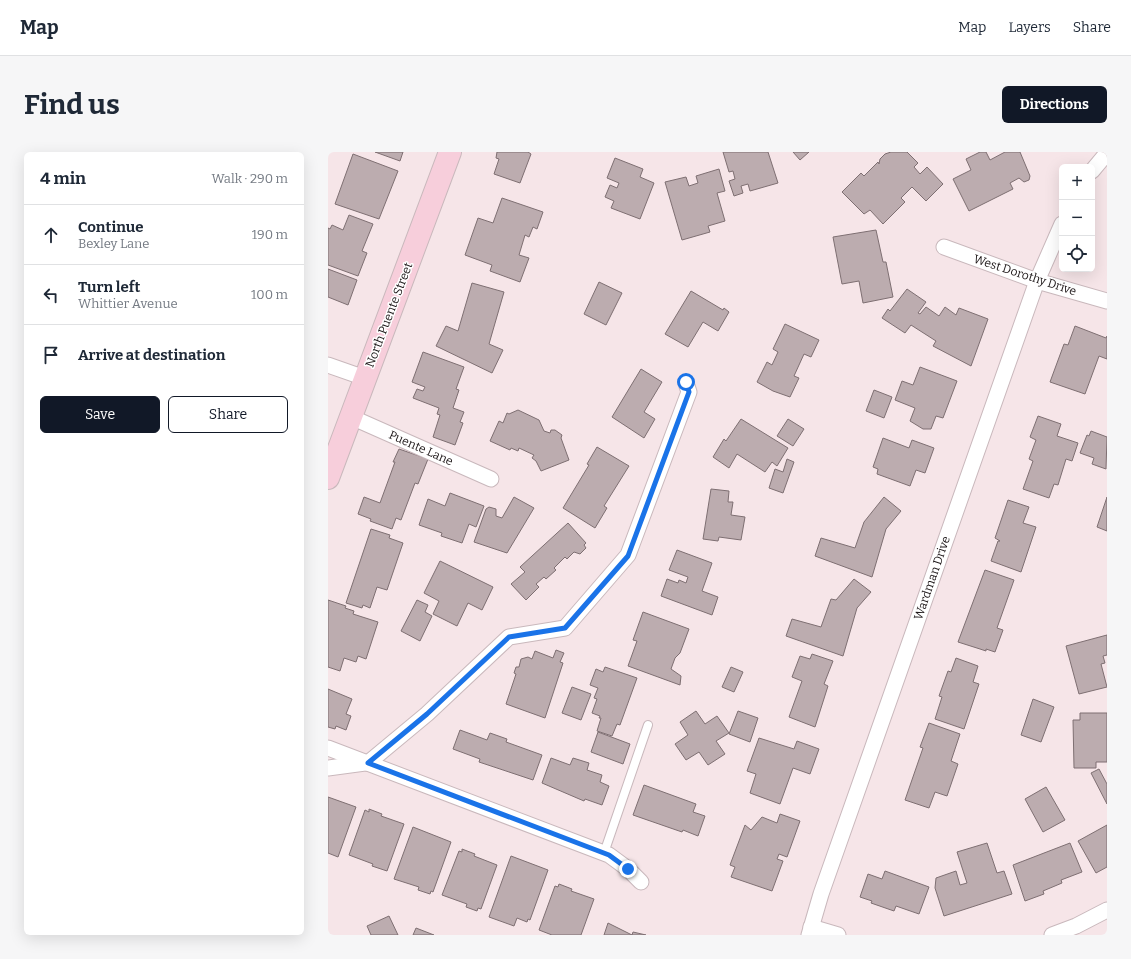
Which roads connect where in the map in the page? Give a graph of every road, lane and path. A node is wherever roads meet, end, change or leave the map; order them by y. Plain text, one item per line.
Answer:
1 (450, 152) edge
2 (1107, 153) edge
3 (1095, 167) edge
4 (1059, 231) edge
5 (944, 247) dead end
6 (1037, 281) junction
7 (1107, 301) edge
8 (328, 365) edge
9 (365, 378) junction
10 (686, 382) dead end
11 (351, 417) junction
12 (328, 478) edge
13 (491, 479) dead end
14 (648, 725) dead end
15 (328, 748) edge
16 (368, 763) junction
17 (328, 768) edge
18 (604, 853) junction
19 (641, 882) dead end
20 (1107, 910) edge
21 (810, 931) edge
22 (838, 935) edge
23 (1052, 935) edge

1 - 9 street, North Puente Street
2 - 3 street
4 - 6 street, Wardman Drive
5 - 6 street, West Dorothy Drive
6 - 7 street, West Dorothy Drive
6 - 21 street, Wardman Drive
8 - 9 street
9 - 11 street, North Puente Street
10 - 16 street
11 - 12 street, North Puente Street
11 - 13 street, Puente Lane
14 - 18 lane
15 - 16 street
16 - 17 street
16 - 18 street
18 - 19 street
20 - 23 street
21 - 22 street

